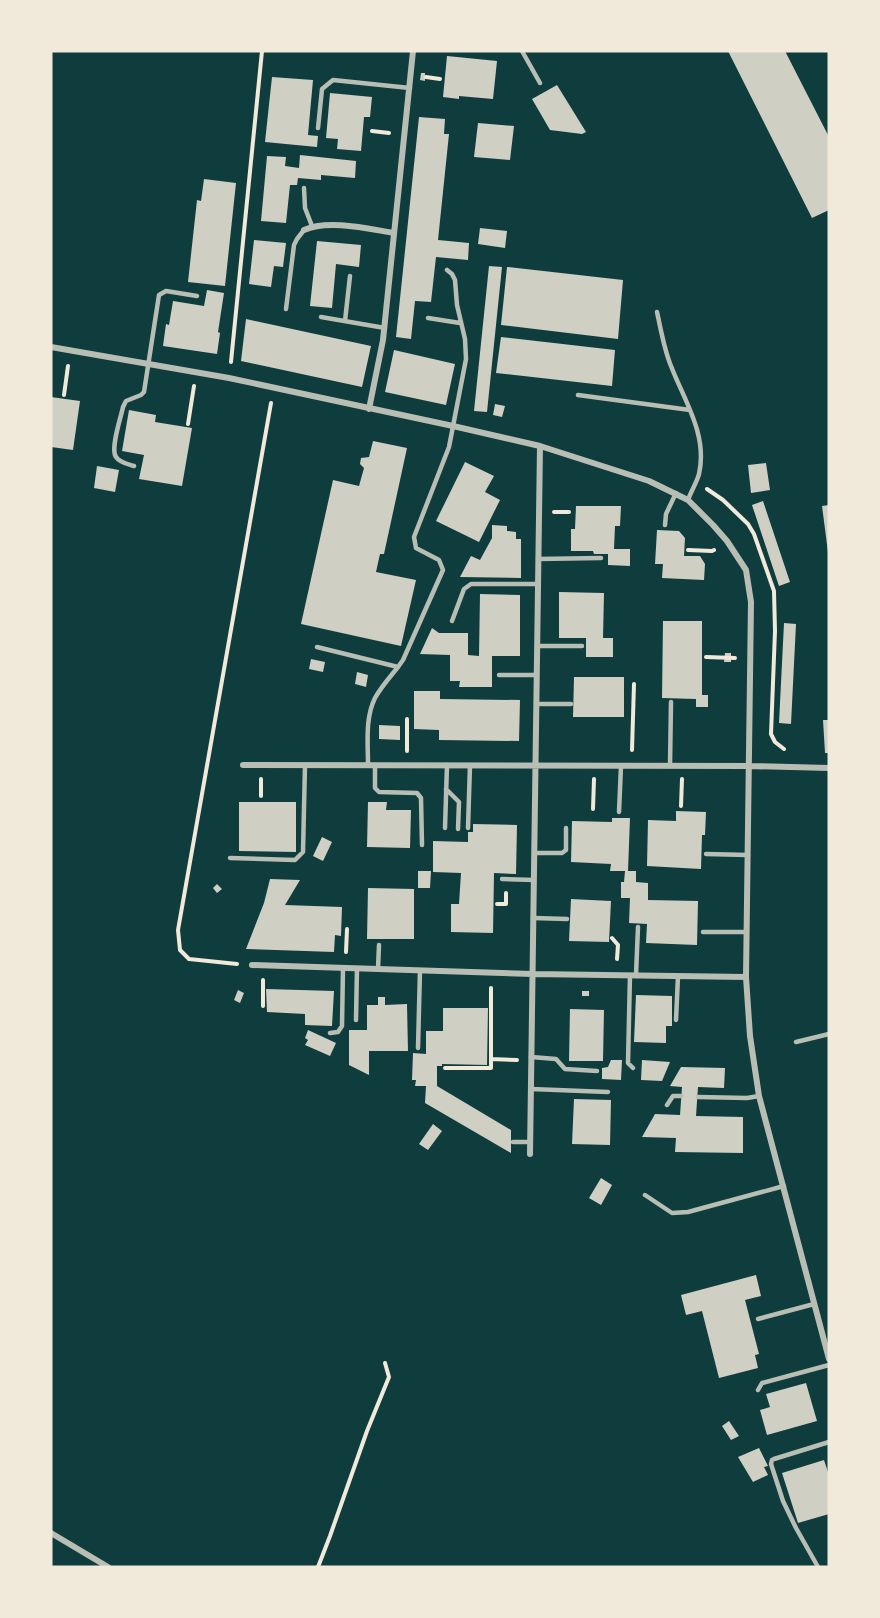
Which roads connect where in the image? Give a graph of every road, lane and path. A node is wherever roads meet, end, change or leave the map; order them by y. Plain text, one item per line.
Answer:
1 (262, 51) edge
2 (413, 51) edge
3 (522, 51) edge
4 (540, 83) dead end
5 (410, 88) junction
6 (318, 128) dead end
7 (304, 188) dead end
8 (312, 226) junction
9 (304, 230) joint
10 (394, 232) junction
11 (447, 270) dead end
12 (350, 276) dead end
13 (197, 296) dead end
14 (286, 309) dead end
15 (657, 312) dead end
16 (321, 317) dead end
17 (428, 318) dead end
18 (345, 321) junction
19 (460, 323) junction
20 (385, 328) junction
21 (51, 347) edge
22 (70, 351) junction
23 (148, 364) junction
24 (196, 372) junction
25 (230, 378) junction
26 (274, 387) junction
27 (64, 395) dead end
28 (578, 395) dead end
29 (369, 409) junction
30 (690, 410) junction
31 (188, 424) dead end
32 (453, 426) junction
33 (540, 446) junction
34 (134, 466) dead end
35 (695, 482) junction
36 (676, 493) junction
37 (688, 500) junction
38 (665, 525) dead end
39 (727, 541) junction
40 (688, 550) dead end
41 (601, 558) dead end
42 (538, 559) junction
43 (538, 584) junction
44 (452, 621) dead end
45 (537, 646) junction
46 (582, 646) dead end
47 (317, 647) dead end
48 (706, 657) dead end
49 (750, 658) junction
50 (398, 667) junction
51 (499, 675) dead end
52 (536, 675) junction
53 (634, 684) dead end
54 (671, 702) dead end
55 (536, 704) junction
56 (571, 704) dead end
57 (407, 719) dead end
58 (784, 749) dead end
59 (243, 765) dead end
60 (305, 765) junction
61 (372, 765) junction
62 (407, 765) junction
63 (447, 765) junction
64 (470, 765) junction
65 (536, 765) junction
66 (595, 766) junction
67 (621, 766) junction
68 (631, 766) junction
69 (670, 766) junction
70 (682, 766) junction
71 (749, 766) junction
72 (829, 768) edge
73 (446, 789) junction
74 (681, 806) dead end
75 (593, 809) dead end
76 (619, 812) dead end
77 (445, 828) dead end
78 (468, 828) dead end
79 (566, 828) dead end
80 (458, 829) dead end
81 (422, 845) dead end
82 (534, 853) junction
83 (706, 854) dead end
84 (748, 855) junction
85 (230, 858) dead end
86 (502, 879) dead end
87 (534, 880) junction
88 (506, 893) dead end
89 (497, 904) dead end
90 (533, 918) junction
91 (567, 919) dead end
92 (638, 927) dead end
93 (347, 929) dead end
94 (704, 932) dead end
95 (746, 932) junction
96 (612, 938) dead end
97 (379, 945) dead end
98 (252, 965) joint
99 (264, 966) junction
100 (344, 968) junction
101 (357, 968) junction
102 (378, 969) junction
103 (420, 970) junction
104 (491, 972) junction
105 (533, 974) junction
106 (618, 975) junction
107 (633, 975) junction
108 (678, 976) junction
109 (746, 977) junction
110 (263, 1006) dead end
111 (357, 1020) dead end
112 (676, 1020) dead end
113 (330, 1033) dead end
114 (829, 1034) edge
115 (796, 1042) dead end
116 (418, 1047) dead end
117 (491, 1059) junction
118 (531, 1059) junction
119 (445, 1068) dead end
120 (633, 1068) dead end
121 (597, 1071) dead end
122 (531, 1089) junction
123 (608, 1092) dead end
124 (681, 1096) dead end
125 (759, 1096) junction
126 (698, 1097) dead end
127 (668, 1105) dead end
128 (513, 1142) dead end
129 (530, 1142) junction
130 (530, 1154) dead end
131 (784, 1186) junction
132 (645, 1195) dead end
133 (814, 1304) junction
134 (758, 1319) dead end
135 (829, 1359) edge
136 (385, 1363) dead end
137 (829, 1365) edge
138 (758, 1390) dead end
139 (829, 1442) edge
140 (51, 1533) edge
141 (108, 1567) edge
142 (318, 1567) edge
143 (818, 1567) edge

1 - 25 path
2 - 5 street
3 - 4 lane
5 - 6 lane
5 - 10 street
7 - 8 lane
8 - 9 street
8 - 10 street
9 - 14 lane
10 - 20 street
11 - 19 lane
12 - 18 lane
13 - 23 lane
15 - 30 lane
16 - 18 lane
17 - 19 lane
18 - 20 lane
19 - 32 lane
20 - 29 street
21 - 22 street
22 - 23 street
22 - 27 path
23 - 24 street
23 - 34 lane
24 - 25 street
24 - 31 path
25 - 26 street
26 - 29 street
26 - 98 path
28 - 30 lane
29 - 32 street
30 - 35 lane
32 - 33 street
32 - 50 lane
33 - 36 street
33 - 42 street
35 - 37 lane
35 - 58 path
36 - 37 street
36 - 38 lane
37 - 39 street
39 - 40 path
39 - 49 street
41 - 42 lane
42 - 43 street
43 - 44 lane
43 - 45 street
45 - 46 lane
45 - 52 street
47 - 50 lane
48 - 49 path
49 - 71 street
50 - 61 lane
51 - 52 lane
52 - 55 street
53 - 68 path
54 - 69 lane
55 - 56 lane
55 - 65 street
57 - 62 path
59 - 60 street
60 - 61 street
60 - 85 lane
61 - 62 street
61 - 81 lane
62 - 63 street
63 - 64 street
63 - 73 lane
64 - 65 street
64 - 78 lane
65 - 66 street
65 - 82 street
66 - 67 street
66 - 75 path
67 - 68 street
67 - 76 lane
68 - 69 street
69 - 70 street
70 - 71 street
70 - 74 path
71 - 72 street
71 - 84 street
73 - 77 lane
73 - 80 lane
79 - 82 lane
82 - 87 street
83 - 84 lane
84 - 95 street
86 - 87 lane
87 - 90 street
88 - 89 path
90 - 91 lane
90 - 105 street
92 - 107 lane
93 - 100 path
94 - 95 lane
95 - 109 street
96 - 106 path
97 - 102 lane
98 - 99 street
99 - 100 street
99 - 110 path
100 - 101 street
100 - 113 lane
101 - 102 street
101 - 111 lane
102 - 103 street
103 - 104 street
103 - 116 lane
104 - 105 street
104 - 117 path
105 - 106 street
105 - 118 street
106 - 107 street
107 - 108 street
107 - 120 lane
108 - 109 street
108 - 112 lane
109 - 125 street
114 - 115 lane
117 - 118 path
117 - 119 path
118 - 121 lane
118 - 122 street
122 - 123 lane
122 - 129 street
124 - 127 lane
125 - 126 lane
125 - 131 street
128 - 129 lane
129 - 130 street
131 - 132 lane
131 - 133 street
133 - 134 lane
133 - 135 street
136 - 142 path
137 - 138 lane
139 - 143 lane
140 - 141 street

